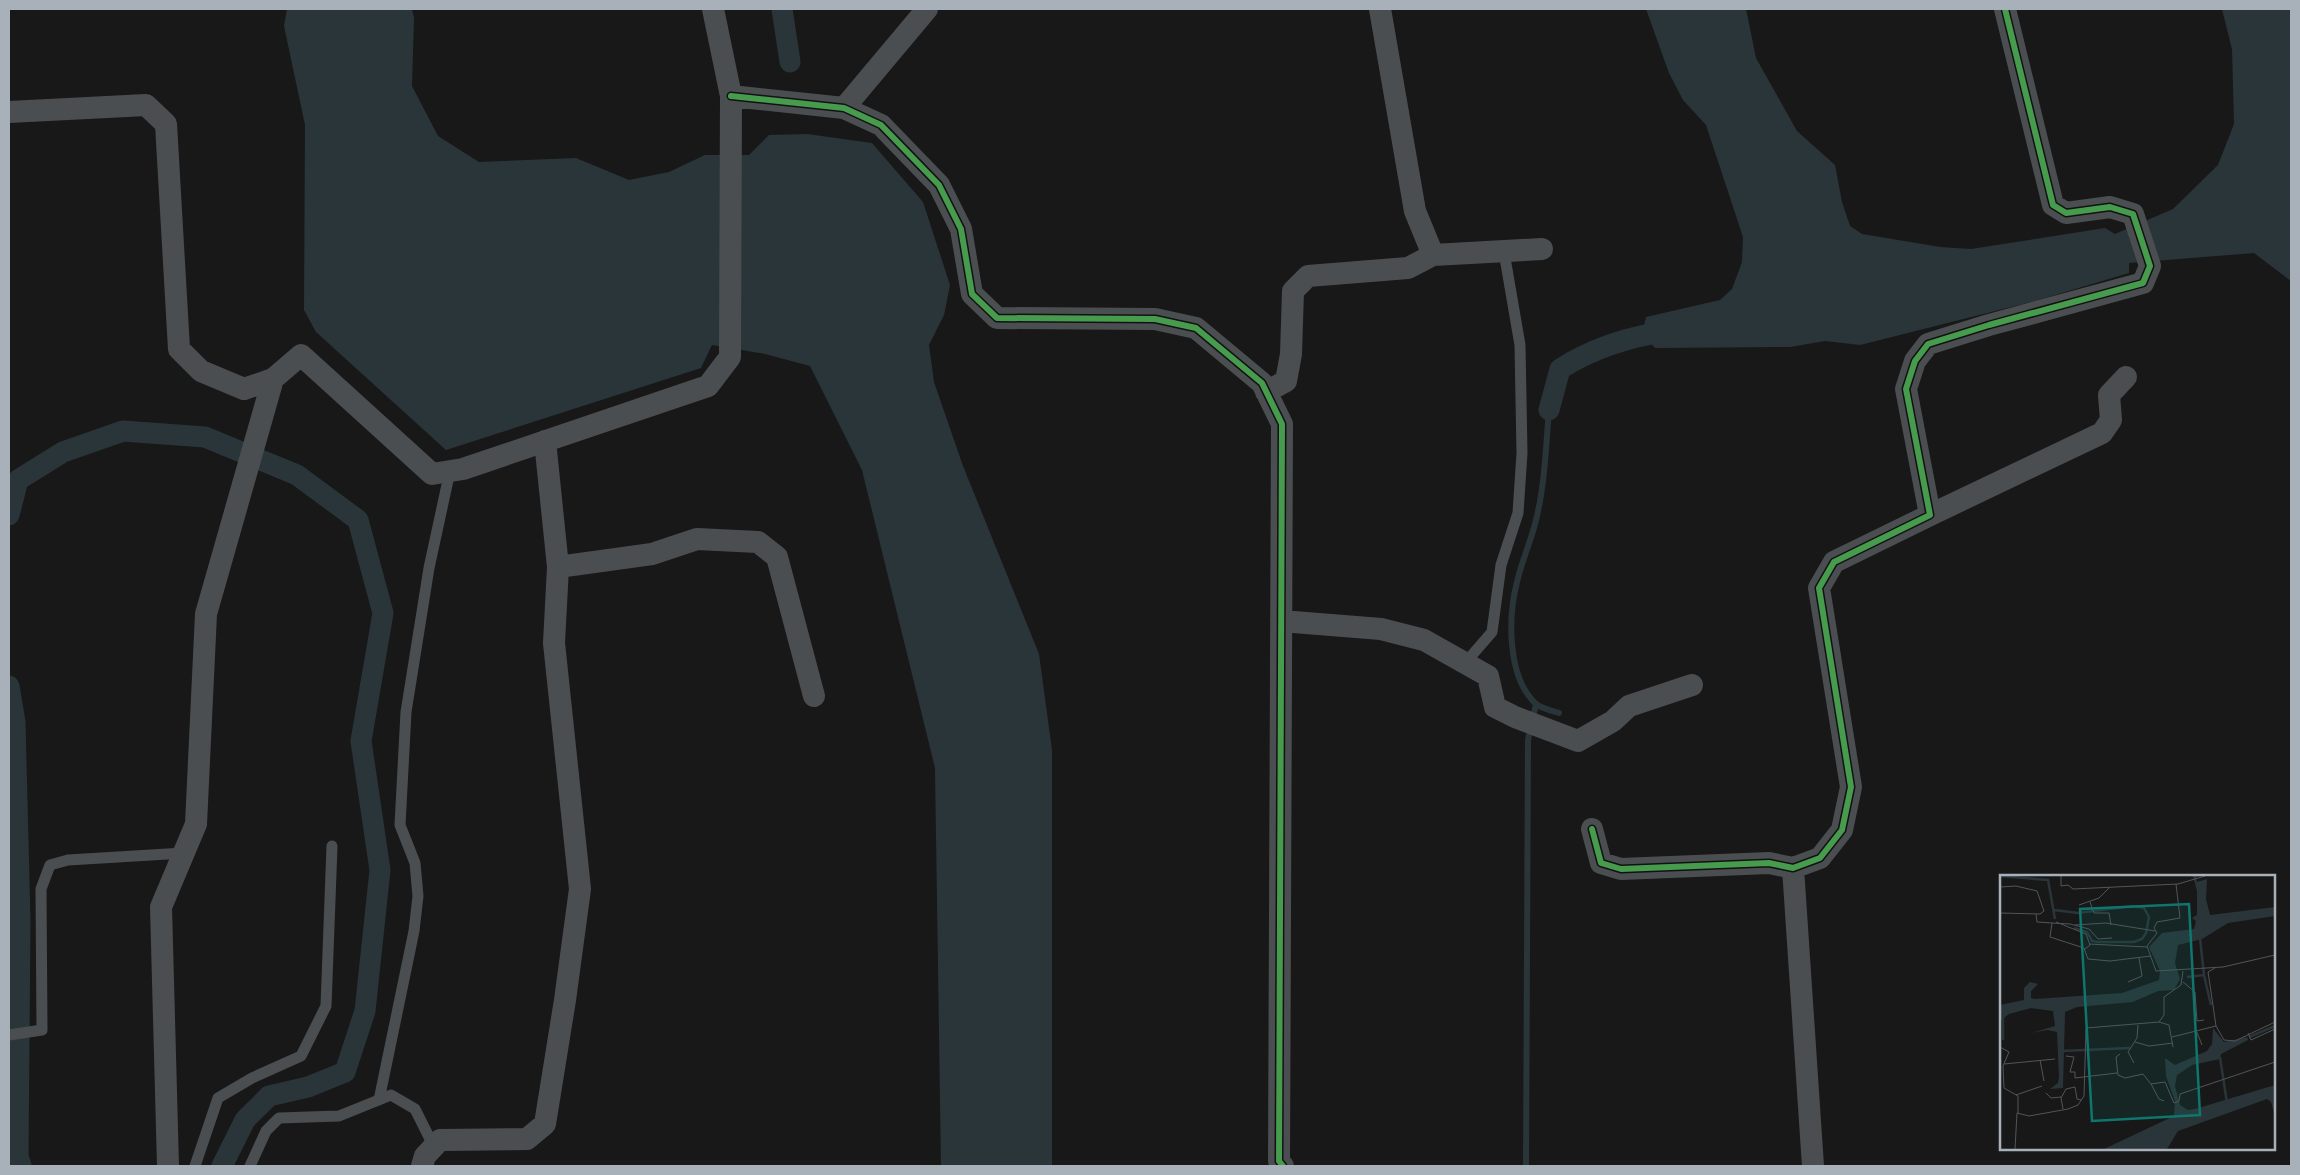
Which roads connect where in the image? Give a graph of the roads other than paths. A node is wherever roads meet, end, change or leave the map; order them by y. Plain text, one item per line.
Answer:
1 (713, 9) edge
2 (927, 9) edge
3 (1380, 9) edge
4 (2004, 9) edge
5 (730, 96) junction
6 (844, 108) junction
7 (9, 112) edge
8 (1542, 250) dead end
9 (1504, 252) junction
10 (1433, 255) junction
11 (2126, 377) dead end
12 (273, 379) junction
13 (1266, 392) junction
14 (545, 442) junction
15 (450, 471) junction
16 (1930, 515) junction
17 (558, 567) junction
18 (1281, 620) junction
19 (1466, 662) junction
20 (1692, 685) dead end
21 (814, 696) dead end
22 (1592, 829) dead end
23 (332, 846) dead end
24 (184, 853) junction
25 (1793, 868) junction
26 (9, 1035) edge
27 (379, 1100) junction
28 (434, 1147) junction
29 (168, 1166) edge
30 (195, 1166) edge
31 (250, 1166) edge
32 (422, 1166) edge
33 (1283, 1166) edge
34 (1813, 1166) edge

1 - 5 street
2 - 6 street
3 - 10 street
4 - 16 street
5 - 6 street
5 - 14 street
6 - 13 street
7 - 12 street
8 - 9 street
9 - 10 street
9 - 19 lane
10 - 13 street
11 - 16 street
12 - 15 street
12 - 24 street
13 - 18 street
14 - 15 street
14 - 17 street
15 - 27 lane
16 - 25 street
17 - 21 street
17 - 28 street
18 - 19 street
18 - 33 street
19 - 20 street
22 - 25 street
23 - 30 lane
24 - 26 lane
24 - 29 street
25 - 34 street
27 - 28 lane
27 - 31 lane
28 - 32 street

